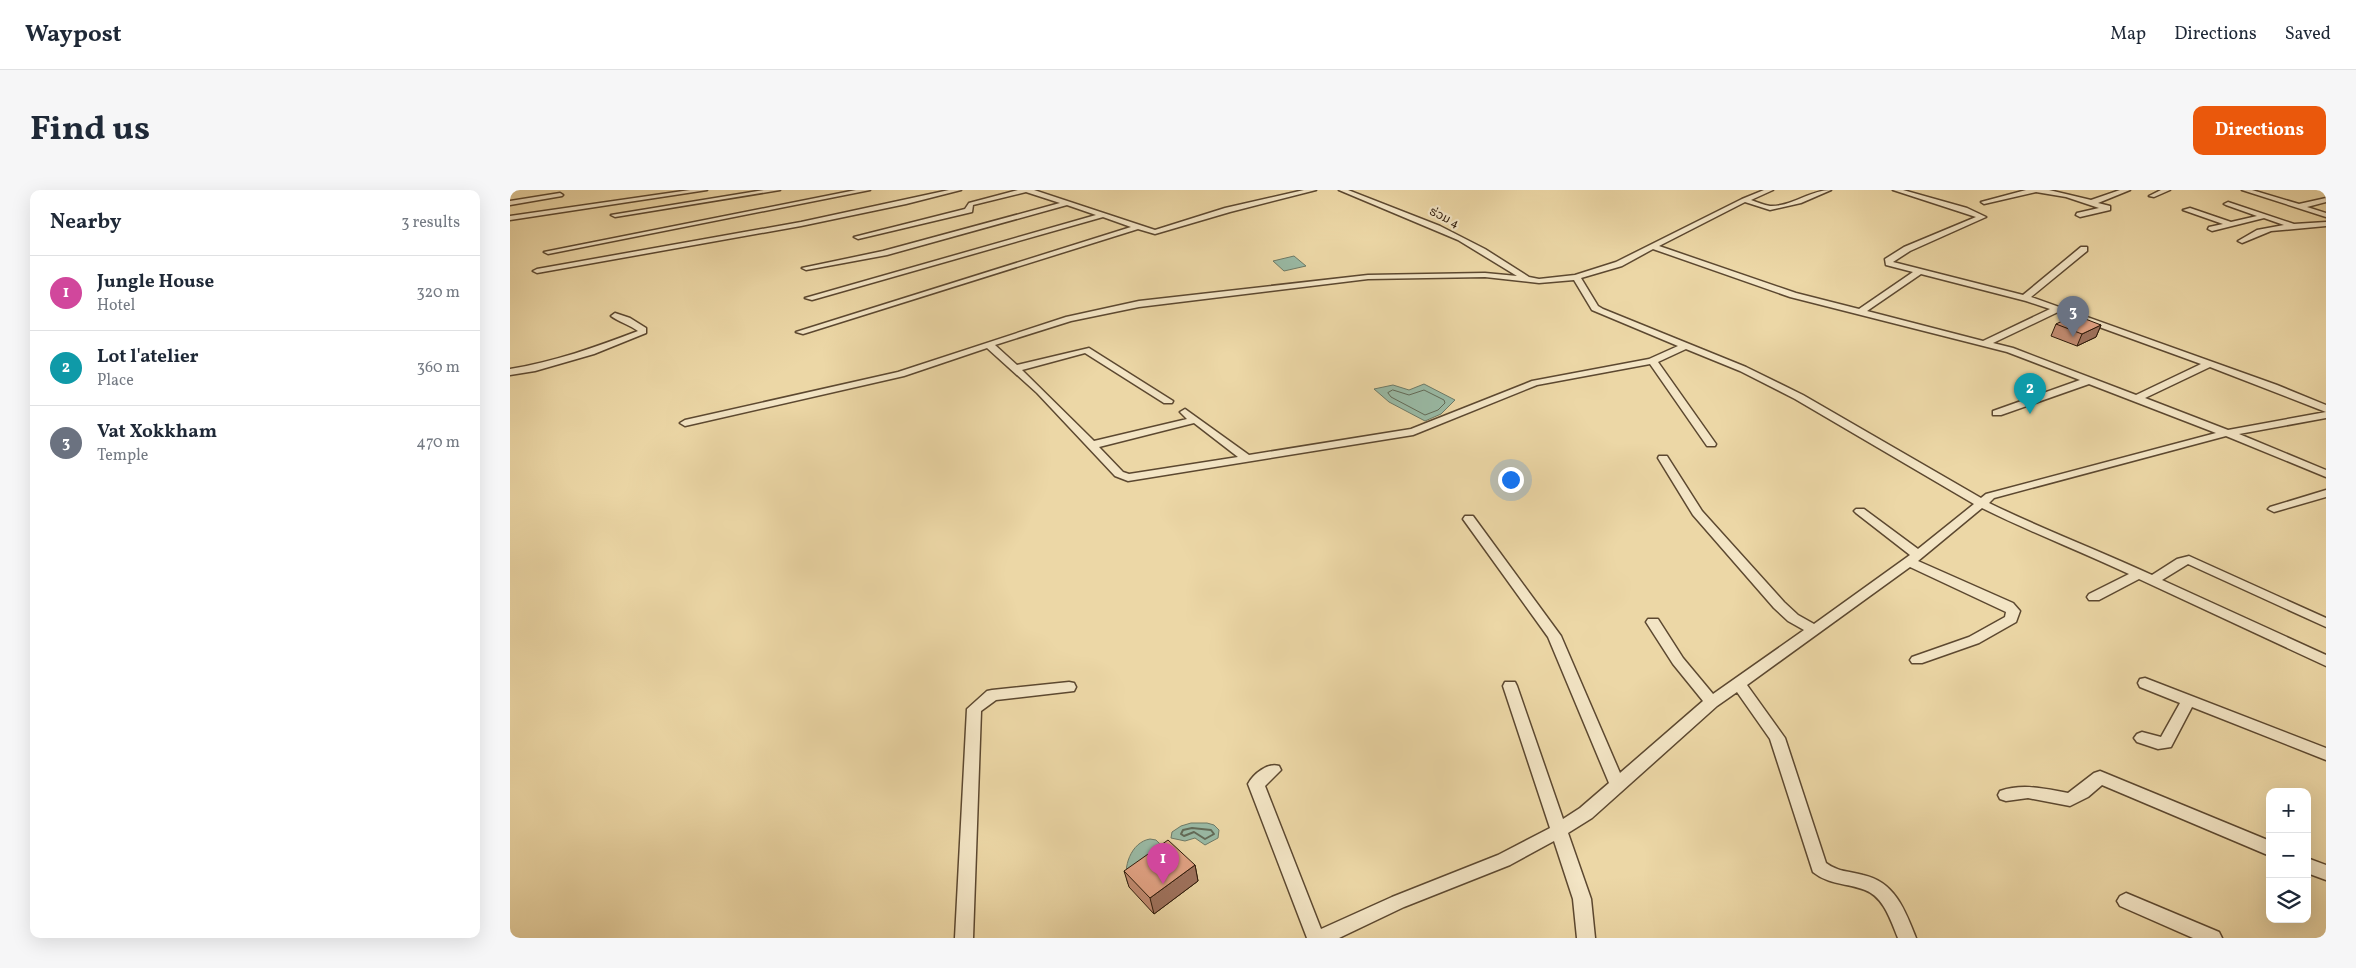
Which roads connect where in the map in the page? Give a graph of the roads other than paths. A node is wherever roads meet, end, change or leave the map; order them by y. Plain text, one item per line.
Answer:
1 (704, 190) edge
2 (777, 190) edge
3 (867, 190) edge
4 (958, 190) edge
5 (1026, 190) edge
6 (1266, 190) edge
7 (1313, 190) edge
8 (1342, 190) edge
9 (1770, 190) edge
10 (1828, 190) edge
11 (1896, 190) edge
12 (2036, 190) edge
13 (2127, 190) edge
14 (2167, 190) edge
15 (2245, 190) edge
16 (560, 195) dead end
17 (2152, 196) dead end
18 (1281, 198) junction
19 (1744, 200) junction
20 (2326, 200) edge
21 (1984, 202) dead end
22 (2093, 202) junction
23 (510, 203) edge
24 (1068, 204) junction
25 (2228, 204) dead end
26 (2298, 206) junction
27 (2187, 210) dead end
28 (615, 215) dead end
29 (1103, 215) junction
30 (2080, 215) dead end
31 (2326, 215) edge
32 (2264, 216) junction
33 (510, 218) edge
34 (2230, 224) junction
35 (2326, 224) edge
36 (1136, 227) junction
37 (2298, 227) junction
38 (2212, 229) dead end
39 (858, 237) dead end
40 (2242, 241) dead end
41 (1654, 247) junction
42 (2084, 249) dead end
43 (548, 252) dead end
44 (806, 268) dead end
45 (537, 271) dead end
46 (1918, 272) junction
47 (1576, 277) junction
48 (1528, 280) junction
49 (809, 298) dead end
50 (2025, 298) junction
51 (2056, 310) junction
52 (1862, 311) junction
53 (615, 316) dead end
54 (800, 332) dead end
55 (1987, 342) junction
56 (988, 344) junction
57 (1686, 346) junction
58 (1652, 361) junction
59 (2209, 364) junction
60 (1015, 369) junction
61 (510, 372) edge
62 (2090, 380) junction
63 (2136, 398) junction
64 (1168, 402) dead end
65 (2326, 409) edge
66 (1185, 412) dead end
67 (1997, 413) dead end
68 (2326, 415) edge
69 (1195, 420) junction
70 (685, 423) dead end
71 (2227, 433) junction
72 (1711, 444) dead end
73 (1092, 445) junction
74 (1663, 458) dead end
75 (1247, 459) junction
76 (2326, 474) edge
77 (2326, 493) edge
78 (1981, 503) junction
79 (2274, 509) dead end
80 (1860, 511) dead end
81 (1468, 519) dead end
82 (1913, 558) junction
83 (2139, 574) junction
84 (2153, 580) junction
85 (2094, 597) dead end
86 (1653, 622) dead end
87 (2326, 623) edge
88 (1814, 630) junction
89 (1917, 660) dead end
90 (2326, 661) edge
91 (2145, 683) dead end
92 (1740, 684) junction
93 (1510, 686) dead end
94 (1069, 687) dead end
95 (2189, 700) junction
96 (1712, 702) junction
97 (2142, 738) dead end
98 (2326, 754) edge
99 (1273, 770) dead end
100 (1617, 784) junction
101 (2006, 795) dead end
102 (1560, 830) junction
103 (2266, 847) edge
104 (2311, 867) edge
105 (2326, 873) edge
106 (2126, 901) dead end
107 (964, 938) edge
108 (1316, 938) edge
109 (1320, 938) edge
110 (1586, 938) edge
111 (1907, 938) edge
112 (2213, 938) edge

1 - 33 street
2 - 28 street
3 - 43 street
4 - 45 street
5 - 24 street
5 - 39 street
6 - 18 street
7 - 18 street
8 - 48 street, ຮ່ວມ 4
9 - 19 street
10 - 19 street
11 - 46 street
12 - 21 street
12 - 22 street
13 - 22 street
14 - 17 street
15 - 26 street
16 - 23 street
18 - 36 street
19 - 41 street
20 - 26 street
22 - 30 street
24 - 29 street
24 - 44 street
25 - 32 street
26 - 31 street
27 - 34 street
29 - 36 street
29 - 49 street
32 - 34 street
32 - 37 street
34 - 38 street
35 - 37 street
36 - 54 street
37 - 40 street
41 - 47 street
41 - 52 street
42 - 50 street
46 - 50 street
46 - 52 street
47 - 48 street
47 - 57 street
48 - 56 street
50 - 51 street
51 - 55 street
51 - 59 street
52 - 55 street
53 - 61 street
55 - 62 street
56 - 60 street
56 - 70 street
57 - 58 street
57 - 78 street
58 - 72 street
58 - 75 street
59 - 63 street
59 - 65 street
60 - 64 street
60 - 73 street
62 - 63 street
62 - 67 street
63 - 71 street
66 - 69 street
68 - 71 street
69 - 73 street
69 - 75 street
71 - 76 street
71 - 78 street
73 - 75 street
74 - 88 street
77 - 79 street
78 - 82 street
78 - 83 street
80 - 82 street
81 - 100 street
82 - 88 street
82 - 89 street
83 - 84 street
83 - 85 street
84 - 87 street
84 - 90 street
86 - 96 street
88 - 92 street
91 - 95 street
92 - 96 street
92 - 111 street
93 - 102 street
94 - 107 street
95 - 97 street
95 - 98 street
96 - 100 street
99 - 108 street
100 - 102 street
101 - 103 street
102 - 109 street
102 - 110 street
104 - 105 street
106 - 112 street

